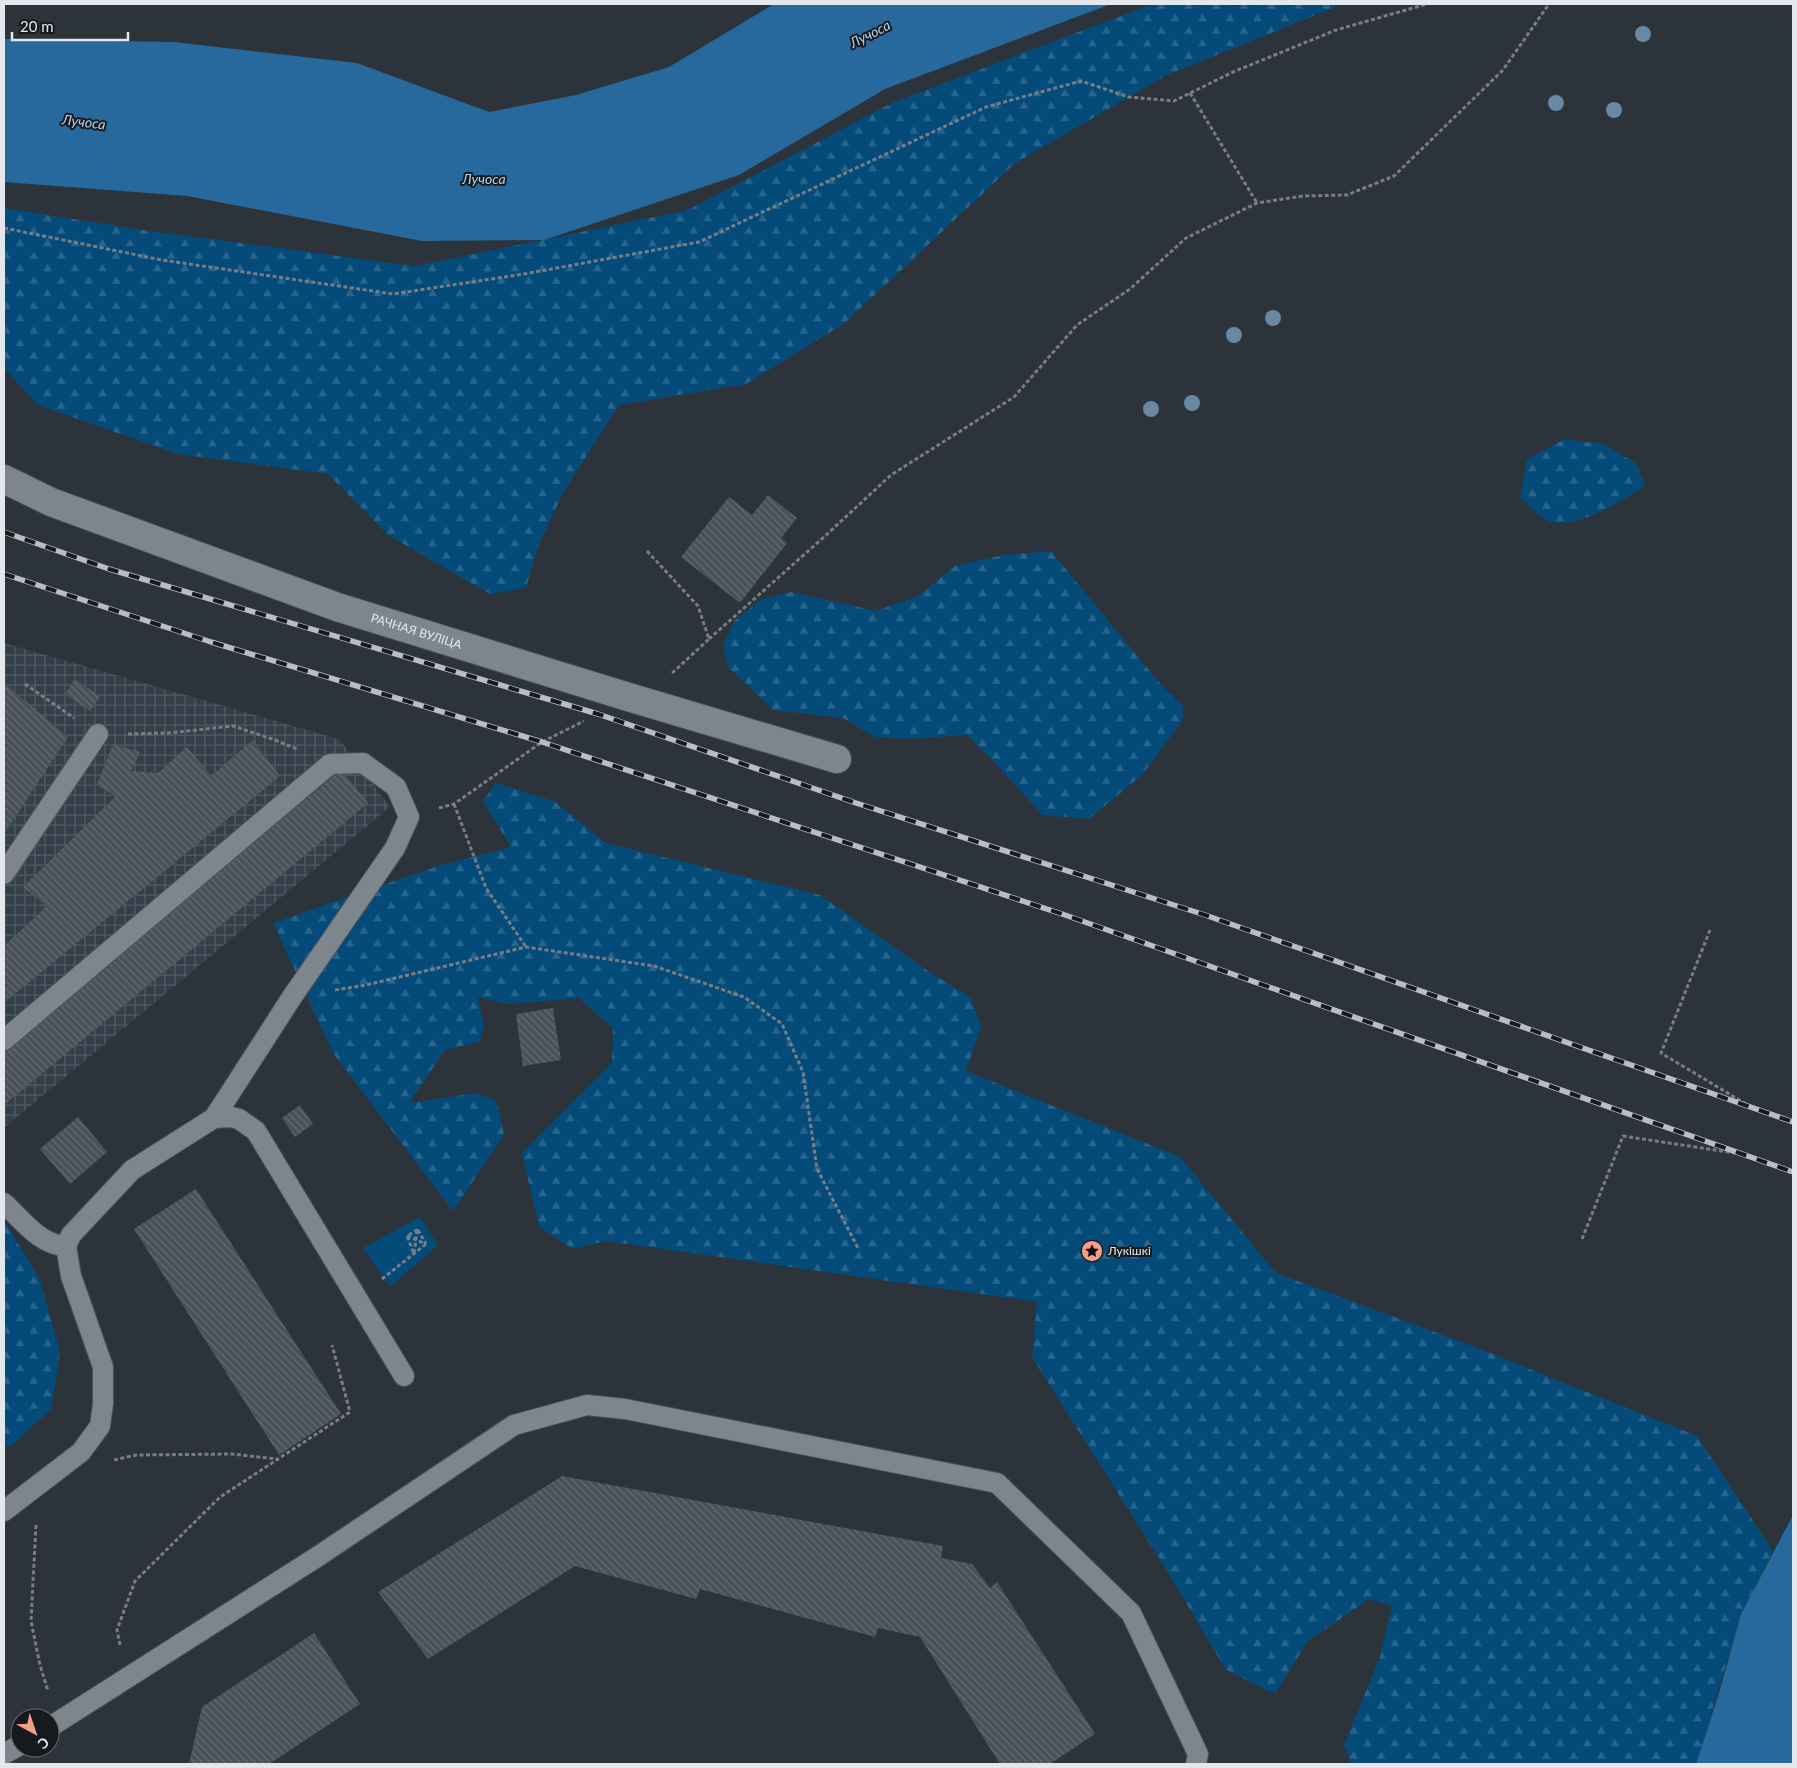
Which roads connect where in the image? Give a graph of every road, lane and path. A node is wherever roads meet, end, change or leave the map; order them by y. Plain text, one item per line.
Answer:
1 (1427, 4) edge
2 (1549, 4) edge
3 (1190, 93) junction
4 (1257, 203) junction
5 (4, 228) edge
6 (4, 479) edge
7 (646, 551) dead end
8 (708, 638) junction
9 (25, 684) dead end
10 (625, 696) junction
11 (98, 734) junction
12 (838, 759) dead end
13 (330, 764) junction
14 (454, 804) junction
15 (409, 816) junction
16 (4, 874) edge
17 (1710, 930) dead end
18 (526, 947) junction
19 (292, 997) junction
20 (4, 1040) edge
21 (1756, 1110) dead end
22 (214, 1118) junction
23 (1741, 1154) dead end
24 (4, 1203) edge
25 (418, 1230) junction
26 (407, 1236) junction
27 (1582, 1239) dead end
28 (416, 1240) junction
29 (426, 1244) junction
30 (66, 1246) junction
31 (858, 1248) dead end
32 (414, 1254) junction
33 (379, 1282) dead end
34 (332, 1344) dead end
35 (404, 1376) dead end
36 (278, 1459) junction
37 (111, 1461) dead end
38 (4, 1511) edge
39 (36, 1518) dead end
40 (126, 1680) junction
41 (50, 1708) edge
42 (60, 1721) edge
43 (1196, 1764) edge

1 - 3 path
2 - 4 path
3 - 4 path
3 - 5 path
4 - 8 path
6 - 10 street, РАЧНАЯ ВУЛІЦА
7 - 8 path
8 - 10 path
9 - 11 path
10 - 12 street, РАЧНАЯ ВУЛІЦА
10 - 14 path
11 - 13 path
11 - 16 lane
13 - 15 lane
13 - 20 lane
14 - 15 path
14 - 18 path
15 - 19 lane
17 - 21 path
18 - 19 path
18 - 31 path
19 - 22 lane
22 - 30 lane
22 - 35 lane
23 - 27 path
24 - 30 lane
25 - 26 path
25 - 28 path
25 - 29 path
26 - 28 path
26 - 32 path
28 - 29 path
28 - 32 path
29 - 32 path
30 - 38 lane
32 - 33 path
34 - 36 path
36 - 37 path
36 - 40 path
39 - 41 path
40 - 42 lane
40 - 43 lane

